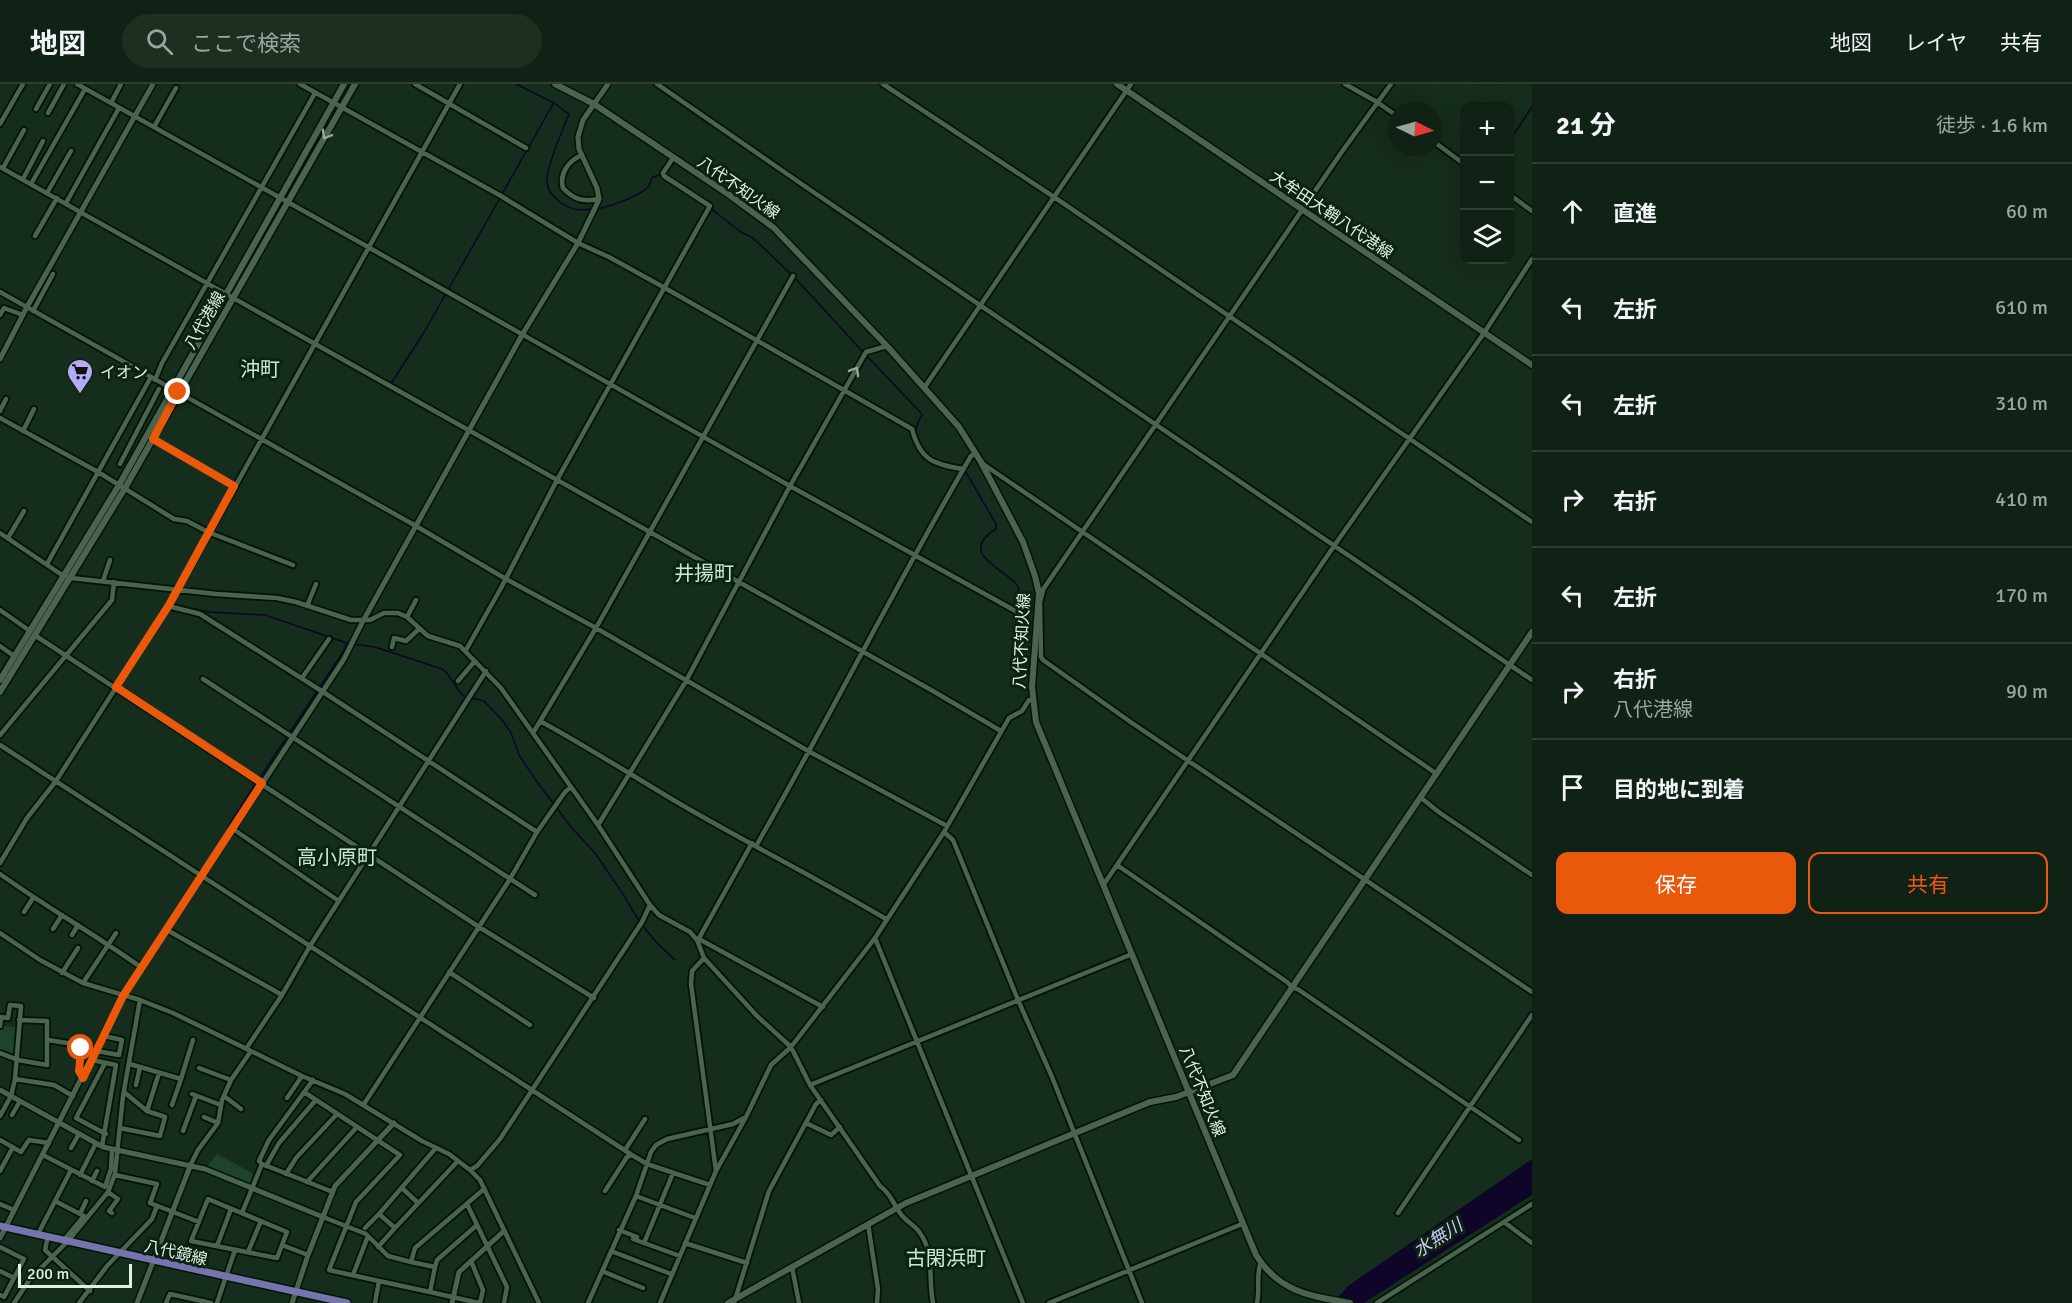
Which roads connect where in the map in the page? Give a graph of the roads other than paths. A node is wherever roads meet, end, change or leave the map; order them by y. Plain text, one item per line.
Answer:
1 (23, 84) edge
2 (50, 84) edge
3 (64, 84) edge
4 (77, 84) edge
5 (121, 84) edge
6 (153, 84) edge
7 (300, 84) edge
8 (344, 84) edge
9 (355, 84) edge
10 (415, 84) edge
11 (460, 84) edge
12 (555, 84) edge
13 (609, 84) edge
14 (657, 84) edge
15 (883, 84) edge
16 (1117, 84) edge
17 (1131, 84) edge
18 (1345, 84) edge
19 (1391, 84) edge
20 (176, 88) dead end
21 (85, 89) junction
22 (1126, 90) junction
23 (315, 93) junction
24 (1377, 102) junction
25 (111, 103) junction
26 (333, 103) junction
27 (449, 103) junction
28 (594, 104) junction
29 (74, 108) junction
30 (119, 108) junction
31 (342, 108) junction
32 (36, 109) dead end
33 (1388, 110) edge
34 (81, 112) dead end
35 (48, 113) dead end
36 (135, 117) junction
37 (0, 124) edge
38 (64, 127) junction
39 (154, 127) junction
40 (24, 130) dead end
41 (70, 130) dead end
42 (43, 141) dead end
43 (526, 148) dead end
44 (1442, 148) edge
45 (71, 151) dead end
46 (422, 152) junction
47 (582, 155) junction
48 (673, 158) junction
49 (1460, 161) edge
50 (1, 167) edge
51 (23, 179) junction
52 (31, 184) junction
53 (262, 187) junction
54 (47, 193) junction
55 (1054, 197) junction
56 (57, 198) junction
57 (1514, 198) edge
58 (284, 200) junction
59 (66, 203) junction
60 (598, 203) junction
61 (1303, 210) junction
62 (1532, 211) edge
63 (82, 212) junction
64 (35, 236) dead end
65 (578, 243) junction
66 (368, 247) junction
67 (1532, 260) edge
68 (53, 274) dead end
69 (793, 276) dead end
70 (208, 283) junction
71 (665, 288) junction
72 (0, 292) edge
73 (230, 295) junction
74 (981, 304) junction
75 (27, 307) junction
76 (33, 311) junction
77 (0, 315) edge
78 (23, 315) junction
79 (1230, 317) junction
80 (1484, 333) junction
81 (522, 335) junction
82 (757, 340) junction
83 (0, 343) edge
84 (315, 343) junction
85 (6, 346) junction
86 (887, 346) junction
87 (0, 359) edge
88 (1532, 365) edge
89 (153, 378) junction
90 (611, 384) junction
91 (924, 388) junction
92 (159, 389) dead end
93 (176, 391) junction
94 (844, 391) junction
95 (6, 399) dead end
96 (34, 409) dead end
97 (132, 410) junction
98 (0, 411) edge
99 (145, 416) junction
100 (0, 418) edge
101 (1157, 425) junction
102 (470, 430) junction
103 (23, 431) junction
104 (702, 437) junction
105 (153, 439) junction
106 (261, 439) junction
107 (1409, 441) junction
108 (111, 449) junction
109 (975, 454) junction
110 (124, 456) junction
111 (981, 462) junction
112 (120, 464) dead end
113 (963, 469) junction
114 (98, 472) junction
115 (557, 480) junction
116 (234, 486) junction
117 (790, 486) junction
118 (122, 487) junction
119 (24, 511) dead end
120 (1532, 522) edge
121 (416, 526) junction
122 (650, 531) junction
123 (208, 532) junction
124 (0, 533) edge
125 (1083, 533) junction
126 (8, 538) junction
127 (1334, 546) junction
128 (915, 554) junction
129 (110, 560) dead end
130 (47, 564) junction
131 (293, 565) dead end
132 (68, 577) junction
133 (506, 579) junction
134 (103, 581) junction
135 (738, 581) junction
136 (114, 582) junction
137 (313, 587) dead end
138 (177, 589) junction
139 (1041, 592) junction
140 (416, 600) dead end
141 (167, 606) junction
142 (307, 606) junction
143 (0, 610) edge
144 (1021, 614) dead end
145 (407, 617) junction
146 (365, 621) junction
147 (596, 628) junction
148 (419, 629) junction
149 (1532, 632) edge
150 (33, 634) junction
151 (329, 639) dead end
152 (0, 646) edge
153 (392, 647) dead end
154 (466, 650) junction
155 (862, 650) junction
156 (1260, 654) junction
157 (66, 655) junction
158 (14, 656) junction
159 (475, 661) junction
160 (1510, 665) junction
161 (486, 671) junction
162 (303, 678) junction
163 (203, 679) dead end
164 (0, 680) edge
165 (1532, 680) edge
166 (458, 681) dead end
167 (686, 681) junction
168 (116, 687) junction
169 (320, 689) junction
170 (0, 692) edge
171 (1032, 700) junction
172 (540, 721) junction
173 (1001, 731) junction
174 (533, 733) junction
175 (0, 735) edge
176 (289, 736) junction
177 (0, 745) edge
178 (810, 752) junction
179 (428, 760) junction
180 (1189, 760) junction
181 (631, 773) junction
182 (1437, 774) junction
183 (56, 781) junction
184 (259, 781) junction
185 (571, 788) junction
186 (1420, 797) junction
187 (398, 806) junction
188 (598, 825) junction
189 (233, 829) junction
190 (946, 829) junction
191 (537, 832) junction
192 (754, 844) junction
193 (369, 853) junction
194 (0, 863) edge
195 (1117, 865) junction
196 (0, 874) edge
197 (203, 875) junction
198 (1532, 875) edge
199 (1365, 878) junction
200 (510, 879) junction
201 (1104, 884) junction
202 (535, 895) dead end
203 (33, 898) junction
204 (336, 898) dead end
205 (650, 905) junction
206 (24, 912) dead end
207 (62, 915) junction
208 (886, 919) junction
209 (78, 925) junction
210 (479, 927) junction
211 (53, 929) dead end
212 (166, 930) junction
213 (0, 933) edge
214 (116, 933) dead end
215 (72, 934) dead end
216 (875, 938) junction
217 (698, 939) junction
218 (109, 944) junction
219 (310, 946) junction
220 (78, 948) dead end
221 (1132, 954) junction
222 (704, 958) junction
223 (142, 968) junction
224 (449, 972) junction
225 (63, 973) junction
226 (83, 983) junction
227 (1292, 987) junction
228 (1532, 992) edge
229 (282, 995) junction
230 (123, 996) junction
231 (594, 999) junction
232 (140, 1000) junction
233 (1018, 1000) junction
234 (823, 1007) junction
235 (1532, 1015) edge
236 (420, 1018) junction
237 (19, 1020) junction
238 (530, 1024) dead end
239 (0, 1026) edge
240 (104, 1036) junction
241 (48, 1040) junction
242 (193, 1040) dead end
243 (918, 1041) junction
244 (791, 1047) junction
245 (248, 1050) junction
246 (97, 1051) junction
247 (0, 1053) edge
248 (18, 1060) junction
249 (92, 1060) junction
250 (105, 1062) junction
251 (130, 1064) junction
252 (140, 1067) junction
253 (199, 1068) dead end
254 (159, 1073) junction
255 (302, 1076) junction
256 (83, 1078) junction
257 (15, 1079) junction
258 (181, 1079) junction
259 (231, 1080) junction
260 (313, 1080) junction
261 (136, 1085) dead end
262 (810, 1085) junction
263 (0, 1090) edge
264 (534, 1090) junction
265 (1188, 1091) junction
266 (124, 1092) junction
267 (304, 1092) junction
268 (11, 1096) junction
269 (73, 1096) junction
270 (224, 1096) junction
271 (287, 1098) dead end
272 (821, 1100) junction
273 (20, 1101) junction
274 (315, 1101) junction
275 (364, 1104) junction
276 (172, 1105) dead end
277 (221, 1105) junction
278 (1470, 1107) junction
279 (241, 1109) dead end
280 (147, 1111) junction
281 (337, 1114) junction
282 (12, 1115) dead end
283 (0, 1116) edge
284 (204, 1117) dead end
285 (746, 1117) junction
286 (645, 1119) dead end
287 (218, 1122) junction
288 (806, 1123) junction
289 (60, 1124) junction
290 (394, 1124) junction
291 (357, 1127) junction
292 (840, 1127) junction
293 (120, 1128) junction
294 (710, 1130) junction
295 (183, 1131) dead end
296 (79, 1134) junction
297 (106, 1134) junction
298 (1075, 1134) junction
299 (0, 1140) edge
300 (378, 1140) junction
301 (1519, 1140) dead end
302 (49, 1143) junction
303 (96, 1143) junction
304 (102, 1146) junction
305 (14, 1147) junction
306 (71, 1148) dead end
307 (115, 1149) junction
308 (435, 1149) junction
309 (625, 1150) junction
310 (43, 1155) junction
311 (632, 1155) junction
312 (458, 1161) junction
313 (191, 1164) junction
314 (647, 1164) junction
315 (264, 1165) junction
316 (70, 1170) junction
317 (470, 1170) junction
318 (0, 1171) edge
319 (97, 1171) dead end
320 (716, 1171) junction
321 (673, 1173) junction
322 (286, 1174) junction
323 (80, 1175) junction
324 (115, 1175) junction
325 (971, 1176) junction
326 (92, 1181) junction
327 (307, 1182) junction
328 (710, 1185) junction
329 (252, 1188) junction
330 (402, 1188) junction
331 (484, 1189) junction
332 (605, 1191) dead end
333 (108, 1192) junction
334 (333, 1192) junction
335 (636, 1196) junction
336 (55, 1201) junction
337 (86, 1201) dead end
338 (418, 1203) junction
339 (0, 1204) edge
340 (467, 1204) junction
341 (1532, 1204) edge
342 (661, 1205) junction
343 (157, 1206) junction
344 (897, 1208) junction
345 (231, 1209) junction
346 (14, 1210) junction
347 (173, 1212) junction
348 (112, 1213) dead end
349 (242, 1213) junction
350 (80, 1214) junction
351 (379, 1214) junction
352 (1398, 1214) dead end
353 (323, 1217) junction
354 (695, 1218) junction
355 (261, 1221) junction
356 (199, 1222) junction
357 (1504, 1222) junction
358 (868, 1224) junction
359 (1242, 1224) junction
360 (477, 1225) junction
361 (3, 1226) edge
362 (346, 1226) junction
363 (365, 1228) dead end
364 (395, 1228) junction
365 (619, 1230) junction
366 (504, 1231) junction
367 (38, 1234) junction
368 (48, 1236) junction
369 (368, 1236) junction
370 (0, 1238) edge
371 (66, 1240) junction
372 (644, 1243) junction
373 (685, 1243) junction
374 (1532, 1243) edge
375 (282, 1245) junction
376 (218, 1246) junction
377 (378, 1246) junction
378 (488, 1246) junction
379 (0, 1247) edge
380 (235, 1250) junction
381 (611, 1251) junction
382 (248, 1252) junction
383 (120, 1253) junction
384 (308, 1255) junction
385 (680, 1256) junction
386 (52, 1258) junction
387 (154, 1260) junction
388 (471, 1261) junction
389 (411, 1262) junction
390 (747, 1263) junction
391 (1261, 1263) junction
392 (435, 1267) junction
393 (792, 1267) junction
394 (1129, 1270) junction
395 (0, 1271) edge
396 (602, 1271) junction
397 (672, 1274) junction
398 (353, 1275) junction
399 (225, 1277) junction
400 (14, 1278) junction
401 (379, 1281) junction
402 (643, 1288) dead end
403 (90, 1291) junction
404 (295, 1292) junction
405 (430, 1292) junction
406 (0, 1295) edge
407 (452, 1300) edge
408 (192, 1301) edge
409 (735, 1301) edge
410 (14, 1303) edge
411 (79, 1303) edge
412 (137, 1303) edge
413 (166, 1303) edge
414 (211, 1303) edge
415 (217, 1303) edge
416 (292, 1303) edge
417 (347, 1303) edge
418 (375, 1303) edge
419 (480, 1303) edge
420 (504, 1303) edge
421 (539, 1303) edge
422 (588, 1303) edge
423 (660, 1303) edge
424 (728, 1303) edge
425 (799, 1303) edge
426 (877, 1303) edge
427 (933, 1303) edge
428 (1023, 1303) edge
429 (1049, 1303) edge
430 (1142, 1303) edge
431 (1257, 1303) edge
432 (1350, 1303) edge
433 (1377, 1303) edge

1 - 37 street
2 - 32 street
3 - 35 street
4 - 21 street
5 - 25 street
6 - 36 street
7 - 23 street
8 - 26 main road, 八代港線
9 - 31 main road, 八代港線
10 - 27 street
11 - 27 street
12 - 28 main road, 八代不知火線
13 - 28 street
14 - 74 street
15 - 55 street
16 - 22 main road, 大牟田大鞘八代港線
17 - 22 street
18 - 24 street
19 - 24 street
20 - 39 street
21 - 25 street
21 - 29 street
22 - 55 street
22 - 61 main road, 大牟田大鞘八代港線
23 - 26 street
23 - 53 street
24 - 33 street
24 - 61 street
25 - 30 street
26 - 31 street
26 - 58 main road, 八代港線
27 - 43 street
27 - 46 street
28 - 47 street
28 - 48 main road, 八代不知火線
29 - 34 street
29 - 38 street
30 - 36 street
30 - 59 street
31 - 46 street
31 -> 58 main road, 八代港線
36 - 39 street
36 - 63 street
38 - 41 street
38 - 52 street
39 - 53 street
40 - 50 street
42 - 51 street
44 - 49 street
45 - 54 street
46 - 65 street
46 - 66 street
47 - 60 street
47 - 60 street
48 - 71 street
48 - 86 main road, 八代不知火線
50 - 51 street
51 - 52 street
52 - 54 street
53 - 58 street
53 - 70 street
54 - 56 street
55 - 74 street
55 - 79 street
56 - 59 street
56 - 64 street
57 - 62 street
58 - 66 street
58 - 73 main road, 八代港線
59 - 63 street
60 - 65 street
61 - 79 street
61 - 80 main road, 大牟田大鞘八代港線
63 - 70 street
63 - 75 street
65 - 71 street
65 - 81 street
66 - 81 street
66 - 84 street
67 - 80 street
68 - 76 street
69 - 82 street
70 - 73 street
70 - 89 street
71 - 82 street
71 - 90 street
72 - 75 street
73 - 84 street
73 - 93 main road, 八代港線
74 - 91 street
74 - 101 street
75 - 76 street
75 - 78 street
76 - 89 street
77 - 78 street
78 - 85 street
79 - 101 street
79 - 107 street
80 - 88 main road, 大牟田大鞘八代港線
80 - 107 street
81 - 90 street
81 - 102 street
82 - 94 street
82 - 104 street
83 - 85 street
84 - 102 street
84 - 106 street
85 - 87 street
86 - 91 main road, 八代不知火線
94 -> 86 street
89 - 93 street
89 - 97 street
90 - 104 street
90 - 115 street
91 - 109 main road, 八代不知火線
92 - 99 street
93 - 105 main road, 八代港線
93 - 106 street
93 - 118 main road, 八代港線
94 - 113 street
94 - 117 street
95 - 98 street
96 - 103 street
97 - 99 street
97 - 108 street
99 - 110 street
100 - 103 street
101 - 125 street
101 - 127 street
102 - 115 street
102 - 121 street
103 - 114 street
104 - 117 street
104 - 122 street
105 - 116 street
105 - 118 main road, 八代港線
106 - 116 street
106 - 121 street
107 - 120 street
107 - 127 street
108 - 110 street
108 - 114 street
109 - 111 main road, 八代不知火線
109 - 113 street
110 - 112 street
111 - 125 street
111 - 139 main road, 八代不知火線
113 - 128 street
114 - 118 street
114 - 130 street
115 - 122 street
115 - 133 street
116 - 123 street
117 - 128 street
117 - 135 street
118 - 123 street
118 - 132 main road, 八代港線
119 - 126 street
121 - 133 street
121 - 146 street
122 - 135 street
122 - 147 street
123 - 131 street
123 - 138 street
124 - 126 street
125 - 139 street
125 - 156 street
126 - 130 street
127 - 156 street
127 - 160 street
128 - 144 street
128 - 155 street
129 - 134 street
130 - 132 street
132 - 134 street
132 - 150 main road, 八代港線
133 - 147 street
133 - 154 street
134 - 136 street
135 - 155 street
135 - 167 street
136 - 138 street
136 - 157 street
137 - 142 street
138 - 141 street
138 - 142 street
139 - 171 main road, 八代不知火線
139 - 180 street
140 - 145 street
141 - 162 street
141 - 168 street
142 - 146 street
143 - 150 street
145 - 146 street
145 - 148 street
146 - 169 street
147 - 167 street
147 - 172 street
148 - 153 street
148 - 154 street
149 - 160 main road
150 - 157 street
150 - 158 main road, 八代港線
150 - 170 main road, 八代港線
151 - 162 street
152 - 158 street
154 - 159 street
155 - 173 street
155 - 178 street
156 - 180 street
156 - 182 street
157 - 168 street
157 - 175 street
158 - 164 main road, 八代港線
159 - 161 street
159 - 166 street
160 - 165 street
160 - 182 main road
161 - 174 street
161 - 179 street
162 - 169 street
163 - 176 street
167 - 178 street
167 - 181 street
168 - 183 street
168 - 184 street
169 - 176 street
169 - 179 street
171 - 173 street
171 - 201 main road, 八代不知火線
172 - 174 street
172 - 181 street
173 - 190 street
174 - 185 street
176 - 184 street
176 - 187 street
177 - 183 street
178 - 190 street
178 - 192 street
179 - 187 street
179 - 191 street
180 - 195 street
180 - 199 street
181 - 188 street
181 - 192 street
182 - 186 main road
183 - 194 street
183 - 197 street
184 - 189 street
184 - 193 street
185 - 188 street
185 - 191 street
186 - 198 street
186 - 199 main road
187 - 193 street
187 - 200 street
188 - 205 street
189 - 197 street
189 - 204 street
190 - 208 street
190 - 233 street
191 - 200 street
192 - 208 street
192 - 217 street
193 - 210 street
193 - 219 street
195 - 201 street
195 - 227 street
196 - 203 street
197 - 212 street
197 - 219 street
199 - 227 main road
199 - 228 street
200 - 202 street
200 - 210 street
201 - 221 main road, 八代不知火線
203 - 206 street
203 - 207 street
205 - 217 street
205 - 231 street
207 - 209 street
207 - 211 street
208 - 216 street
209 - 215 street
209 - 218 street
210 - 224 street
210 - 231 street
212 - 223 street
212 - 229 street
213 - 225 street
214 - 218 street
216 - 234 street
216 - 243 street
217 - 222 street
217 - 234 street
218 - 223 street
218 - 226 street
219 - 229 street
219 - 236 street
220 - 225 street
221 - 233 street
221 - 265 main road, 八代不知火線
222 - 244 street
222 - 294 street
223 - 230 street
224 - 236 street
224 - 238 street
225 - 226 street
226 - 230 street
227 - 265 main road
227 - 278 street
229 - 245 street
230 - 232 street
230 - 240 street
231 - 264 street
232 - 245 street
232 - 251 street
233 - 243 street
233 - 298 street
234 - 244 street
235 - 278 street
236 - 264 street
236 - 275 street
237 - 239 street
237 - 241 street
237 - 248 street
240 - 246 street
240 - 246 street
241 - 248 street
241 - 256 street
242 - 258 street
243 - 262 street
243 - 325 street
244 - 262 street
244 - 285 street
245 - 255 street
245 - 259 street
246 - 249 street
247 - 248 street
248 - 257 street
249 - 250 street
249 - 256 street
250 - 297 street
250 - 297 street
251 - 252 street
251 - 266 street
252 - 254 street
252 - 261 street
253 - 259 street
254 - 258 street
254 - 280 street
255 - 260 street
255 - 271 street
256 - 269 street
257 - 268 street
257 - 269 street
258 - 276 street
259 - 270 street
260 - 267 street
260 - 275 street
262 - 272 street
263 - 268 street
264 - 309 street
264 - 317 street
265 - 298 main road
265 - 359 main road, 八代不知火線
266 - 280 street
266 - 293 street
267 - 274 street
267 - 315 street
268 - 273 street
268 - 283 street
269 - 289 street
270 - 277 street
270 - 279 street
272 - 288 street
272 - 292 street
273 - 282 street
273 - 289 street
274 - 281 street
274 - 315 street
275 - 290 street
277 - 287 street
277 - 295 street
278 - 301 street
278 - 352 street
280 - 293 street
281 - 291 street
281 - 322 street
284 - 287 street
285 - 294 street
285 - 320 street
286 - 309 street
287 - 313 street
288 - 292 street
288 - 390 street
289 - 296 street
289 - 302 street
290 - 300 street
290 - 308 street
291 - 300 street
291 - 327 street
292 - 344 street
293 - 307 street
294 - 314 street
294 - 320 street
296 - 303 street
296 - 306 street
297 - 304 street
298 - 325 main road
298 - 394 street
299 - 305 street
300 - 334 street
300 - 362 street
302 - 305 street
302 - 310 street
303 - 304 street
303 - 323 street
304 - 307 street
305 - 318 street
307 - 313 street
307 - 324 street
307 - 326 street
308 - 312 street
308 - 330 street
309 - 311 street
310 - 316 street
310 - 346 street
311 - 314 street
311 - 332 street
312 - 317 street
312 - 338 street
313 - 329 street
313 - 347 street
314 - 321 street
314 - 335 street
315 - 322 street
315 - 329 street
316 - 323 street
316 - 336 street
317 - 331 street
319 - 326 street
320 - 328 street
321 - 328 street
321 - 342 street
322 - 327 street
323 - 326 street
324 - 333 street
324 - 343 street
325 - 344 main road
325 - 428 street
327 - 334 street
328 - 354 street
329 - 349 street
329 - 353 street
330 - 338 street
330 - 351 street
331 - 340 street
331 - 366 street
333 - 348 street
333 - 371 street
334 - 353 street
335 - 342 street
335 - 365 street
336 - 350 street
336 - 367 street
337 - 350 street
338 - 364 street
339 - 346 street
340 - 360 street
340 - 389 street
341 - 357 street
342 - 354 street
342 - 372 street
343 - 347 street
343 - 383 street
344 - 358 main road
344 - 427 street
345 - 349 street
345 - 356 street
345 - 376 street
346 - 361 street
347 - 356 street
347 - 387 street
349 - 355 street
350 - 371 street
351 - 363 street
351 - 364 street
353 - 362 street
353 - 384 street
354 - 373 street
355 - 375 street
355 - 382 street
356 - 376 street
357 - 374 street
357 - 433 street
358 - 393 main road
358 - 426 street
359 - 391 main road, 八代不知火線
359 - 394 street
360 - 378 street
360 - 392 street
361 - 367 main road, 八代鏡線
361 - 370 street
362 - 369 street
362 - 398 street
364 - 377 street
365 - 372 street
365 - 381 street
366 - 378 street
366 - 421 street
367 - 368 main road, 八代鏡線
368 - 371 main road, 八代鏡線
368 - 386 street
369 - 377 street
369 - 398 street
371 - 383 main road, 八代鏡線
371 - 386 street
372 - 385 street
373 - 385 street
373 - 390 street
375 - 382 street
375 - 384 street
376 - 380 street
377 - 389 street
378 - 388 street
378 - 420 street
379 - 400 street
380 - 382 street
380 - 399 street
381 - 396 street
381 - 397 street
383 - 387 main road, 八代鏡線
383 - 403 street
384 - 404 street
385 - 397 street
386 - 403 street
386 - 410 street
387 - 399 main road, 八代鏡線
387 - 412 street
388 - 407 street
388 - 419 street
389 - 392 street
390 - 409 street
391 - 431 street
391 - 432 main road, 八代不知火線
392 - 405 street
393 - 409 main road
393 - 425 street
394 - 429 street
394 - 430 street
395 - 400 street
396 - 402 street
396 - 422 street
397 - 423 street
398 - 401 street
399 - 404 main road, 八代鏡線
399 - 415 street
400 - 406 street
401 - 405 street
401 - 418 street
403 - 411 street
404 - 416 street
404 - 417 main road, 八代鏡線
405 - 407 street
407 - 419 street
408 - 413 street
408 - 414 street
409 - 424 main road

